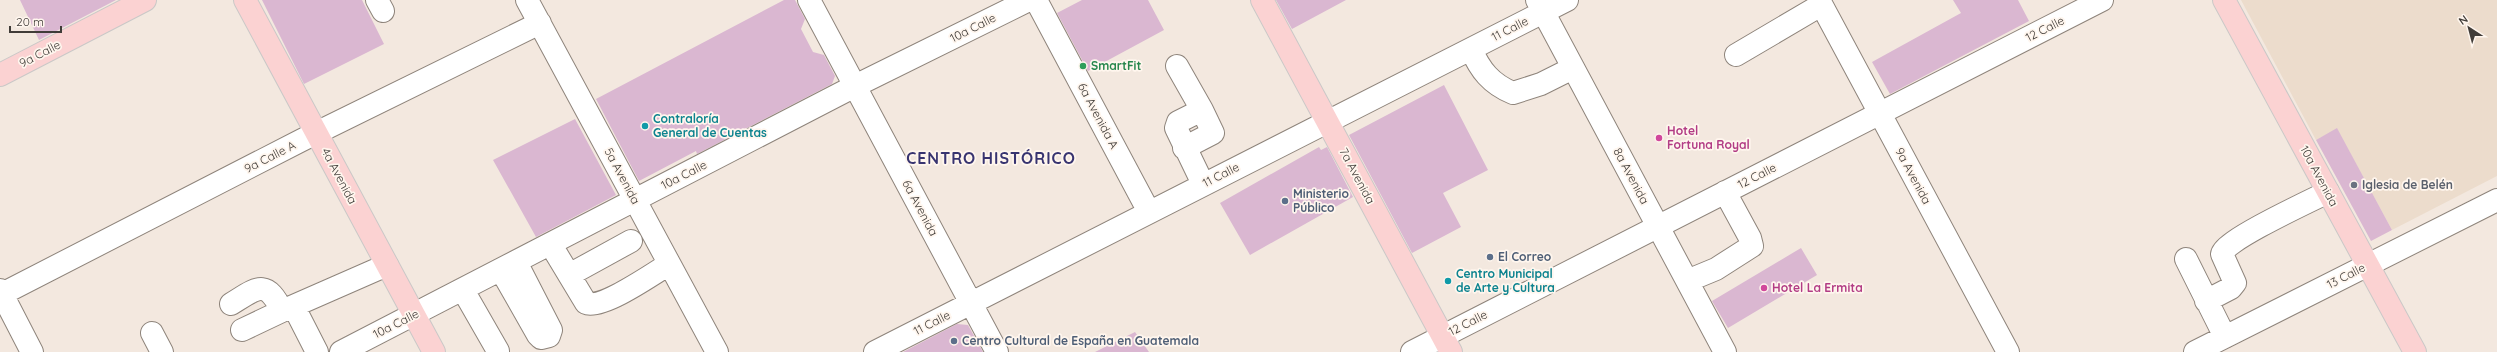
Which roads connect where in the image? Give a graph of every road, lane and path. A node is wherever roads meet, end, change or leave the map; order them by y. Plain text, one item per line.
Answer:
1 (145, 0) edge
2 (245, 0) edge
3 (528, 0) edge
4 (809, 0) edge
5 (1029, 0) edge
6 (1036, 0) edge
7 (1262, 0) edge
8 (1567, 0) edge
9 (2102, 0) edge
10 (2224, 0) edge
11 (1820, 2) edge
12 (1540, 6) edge
13 (540, 23) junction
14 (1471, 49) junction
15 (1736, 55) dead end
16 (1177, 66) dead end
17 (1573, 68) junction
18 (0, 75) edge
19 (855, 86) junction
20 (1879, 114) junction
21 (1327, 122) junction
22 (316, 133) junction
23 (1203, 184) junction
24 (1725, 192) junction
25 (2328, 192) junction
26 (2497, 200) edge
27 (635, 201) junction
28 (1149, 212) junction
29 (1658, 226) junction
30 (631, 241) dead end
31 (551, 245) junction
32 (2186, 259) dead end
33 (669, 264) junction
34 (386, 265) junction
35 (2367, 265) junction
36 (569, 275) junction
37 (1687, 281) junction
38 (463, 290) junction
39 (1, 293) edge
40 (2206, 301) junction
41 (971, 303) junction
42 (231, 304) dead end
43 (288, 309) junction
44 (414, 315) junction
45 (242, 330) dead end
46 (152, 333) dead end
47 (2225, 337) junction
48 (1447, 344) edge
49 (498, 351) edge
50 (32, 352) edge
51 (162, 352) edge
52 (317, 352) edge
53 (341, 352) edge
54 (434, 352) edge
55 (717, 352) edge
56 (875, 352) edge
57 (997, 352) edge
58 (1412, 352) edge
59 (1725, 352) edge
60 (2008, 352) edge
61 (2195, 352) edge
62 (2415, 352) edge

1 - 18 main road, 9a Calle
2 - 22 main road, 4a Avenida
3 - 13 street, 5a Avenida
4 - 19 street, 6a Avenida
5 - 19 street, 10a Calle
6 - 28 street, 6a Avenida A
7 - 21 main road, 7a Avenida
8 - 12 street, 11 Calle
9 - 20 street, 12 Calle
10 - 25 main road, 10a Avenida
11 - 15 street
11 - 20 street, 9a Avenida
12 - 14 street, 11 Calle
12 - 17 street, 8a Avenida
13 - 22 street, 9a Calle A
13 - 27 street, 5a Avenida
14 - 17 street
14 - 21 street, 11 Calle
16 - 23 street
17 - 29 street, 8a Avenida
19 - 27 street, 10a Calle
19 - 41 street, 6a Avenida
20 - 24 street, 12 Calle
20 - 60 street, 9a Avenida
21 - 23 street, 11 Calle
21 - 48 main road, 7a Avenida
22 - 34 main road, 4a Avenida
22 - 39 street, 9a Calle A
23 - 28 street, 11 Calle
24 - 29 street, 12 Calle
24 - 37 street
25 - 35 main road, 10a Avenida
25 - 40 street
26 - 35 street, 13 Calle
27 - 31 street, 10a Calle
27 - 33 street, 5a Avenida
28 - 41 street, 11 Calle
29 - 37 street, 8a Avenida
29 - 48 street, 12 Calle
30 - 36 street
31 - 36 street
31 - 38 street, 10a Calle
32 - 40 street
33 - 36 street
33 - 55 street, 5a Avenida
34 - 43 street
34 - 44 main road, 4a Avenida
35 - 47 street, 13 Calle
35 - 62 main road, 10a Avenida
37 - 59 street, 8a Avenida
38 - 44 street, 10a Calle
38 - 49 street
39 - 50 street
40 - 47 street
41 - 56 street, 11 Calle
41 - 57 street, 6a Avenida
42 - 43 street
43 - 45 street
43 - 52 street
44 - 53 street, 10a Calle
44 - 54 main road, 4a Avenida
46 - 51 street
47 - 61 street, 13 Calle
48 - 58 street, 12 Calle

